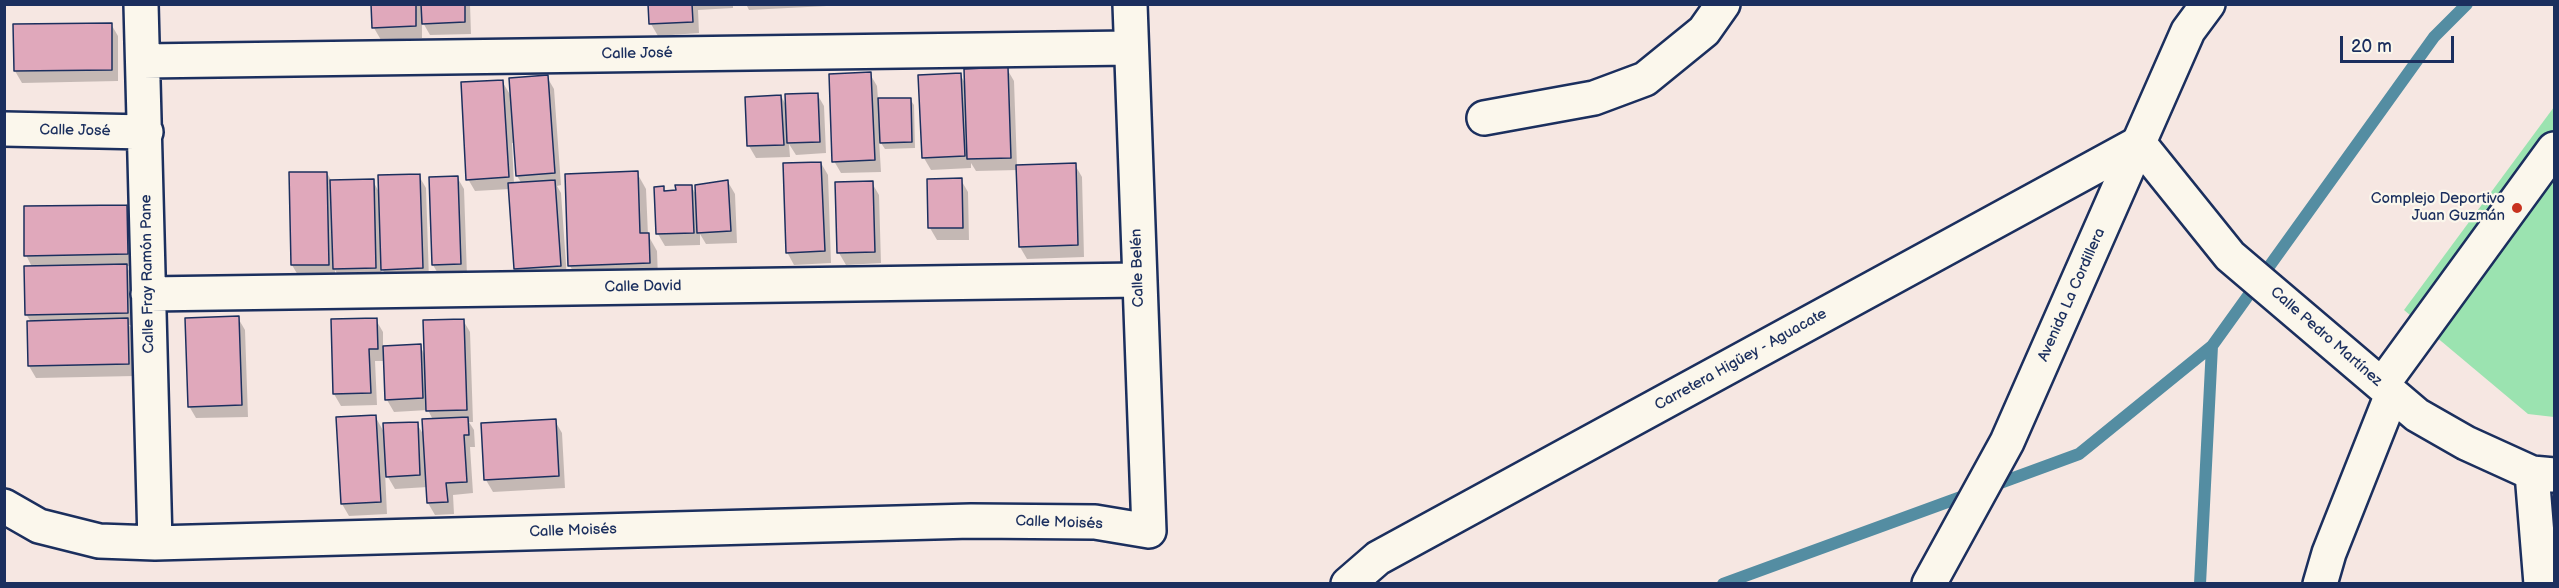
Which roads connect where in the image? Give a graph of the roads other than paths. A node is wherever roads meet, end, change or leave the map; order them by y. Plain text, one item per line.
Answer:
1 (141, 4) edge
2 (1130, 4) edge
3 (1723, 4) edge
4 (2208, 4) edge
5 (1130, 48) junction
6 (143, 61) junction
7 (1484, 118) dead end
8 (4, 129) edge
9 (146, 132) junction
10 (2139, 142) junction
11 (2554, 149) edge
12 (1138, 280) junction
13 (148, 294) junction
14 (2387, 390) junction
15 (2543, 474) edge
16 (4, 506) edge
17 (1149, 531) joint
18 (155, 543) junction
19 (1348, 584) edge
20 (1929, 584) edge
21 (2320, 584) edge
22 (2541, 584) edge

1 - 6 street, Calle Fray Ramón Pane
2 - 5 street, Calle Belén
3 - 7 street
4 - 10 street, Avenida La Cordillera
5 - 6 street, Calle José
5 - 12 street, Calle Belén
6 - 9 street, Calle Fray Ramón Pane
8 - 9 street, Calle José
9 - 13 street, Calle Fray Ramón Pane
10 - 14 street, Calle Pedro Martínez
10 - 19 street, Carretera Higüey - Aguacate
10 - 20 street, Avenida La Cordillera
11 - 14 street
12 - 13 street, Calle David
12 - 17 street, Calle Belén
13 - 18 street, Calle Fray Ramón Pane
14 - 15 street, Calle Pedro Martínez
14 - 21 street
15 - 22 street
16 - 18 street, Calle Moisés
17 - 18 street, Calle Moisés

